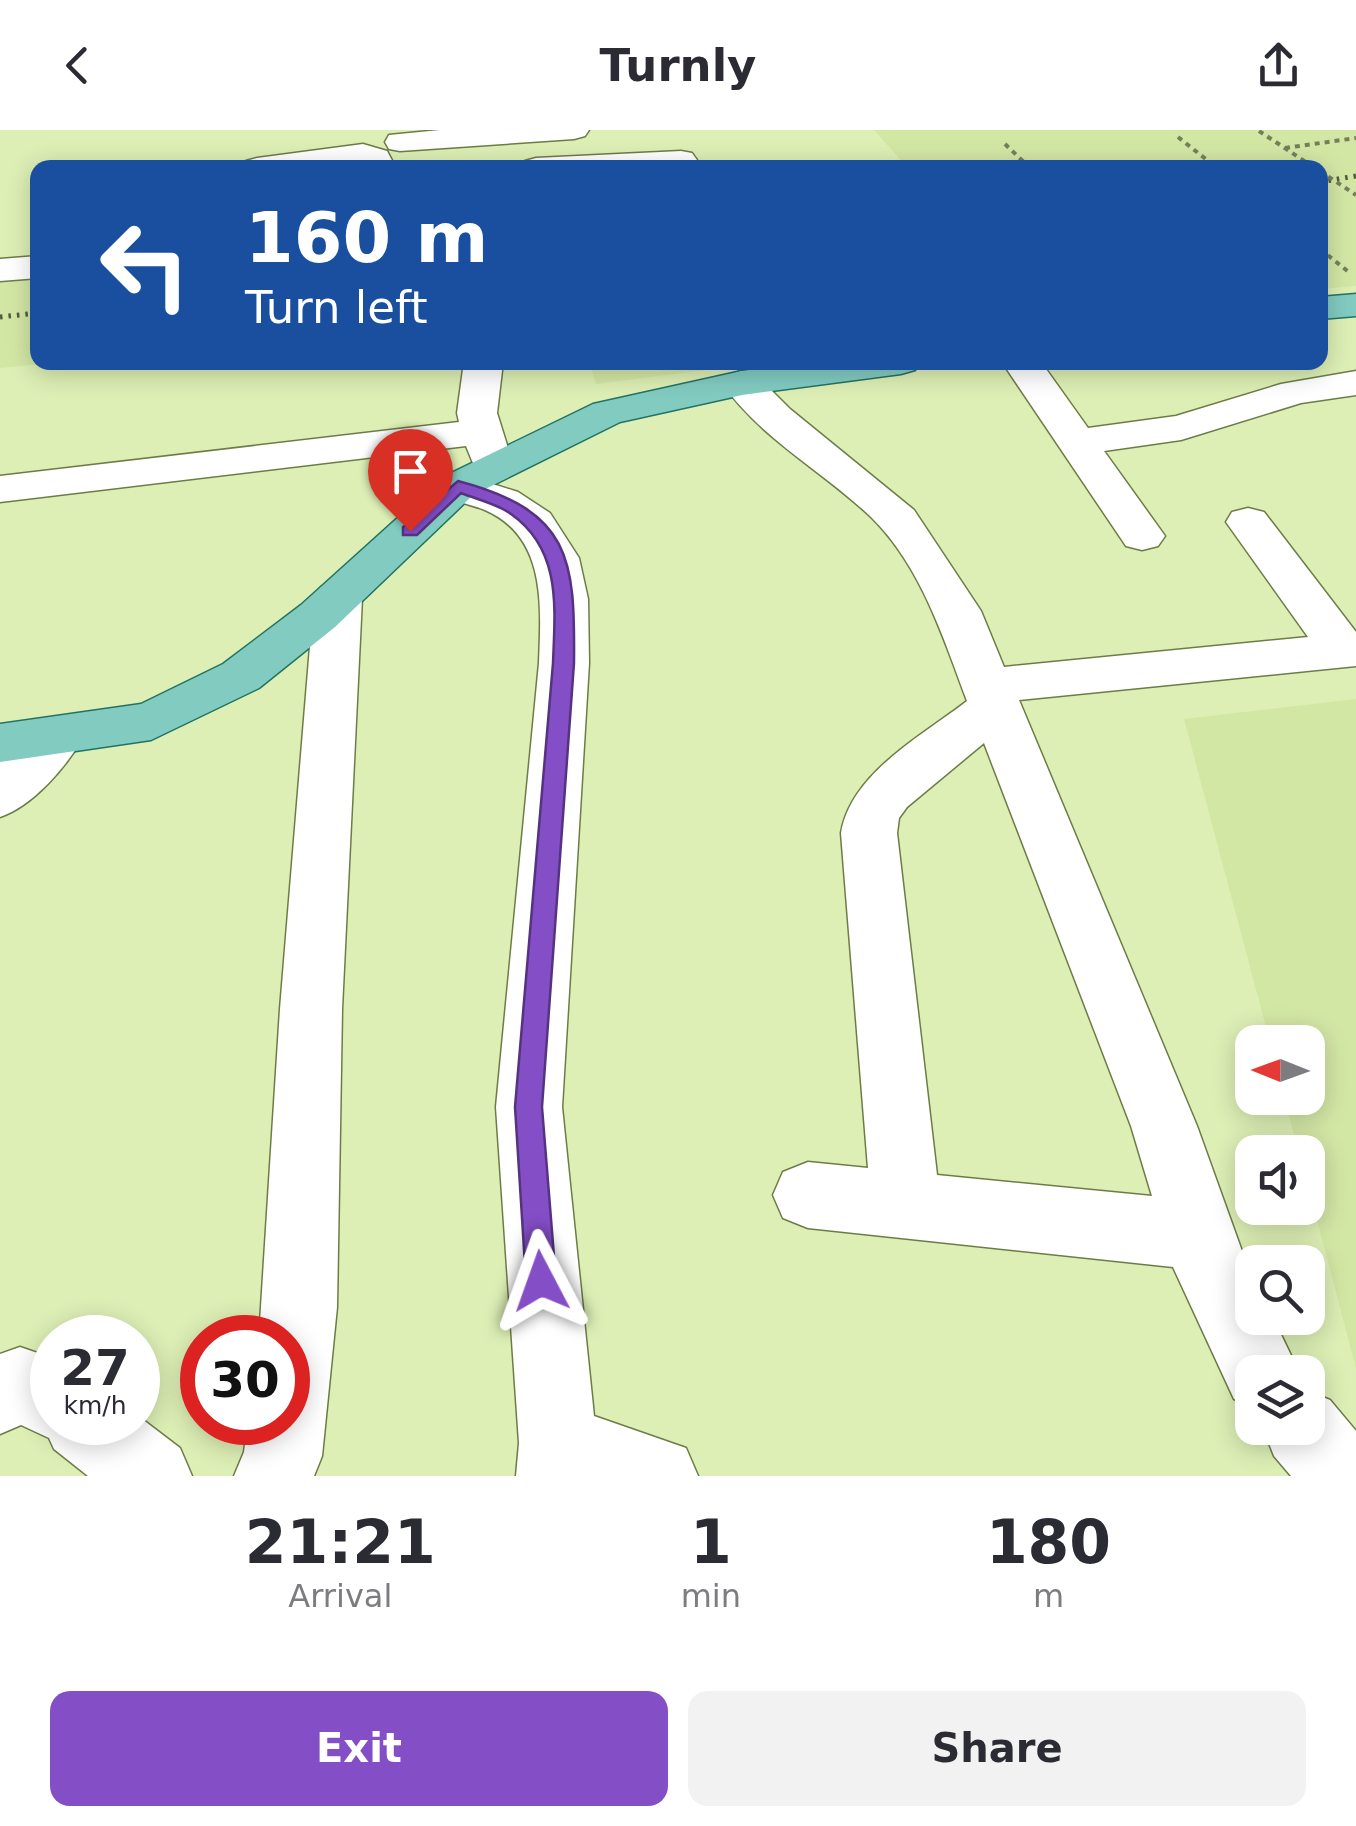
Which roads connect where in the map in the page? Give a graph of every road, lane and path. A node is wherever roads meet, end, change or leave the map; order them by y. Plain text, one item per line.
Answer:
1 (574, 130) edge
2 (668, 130) edge
3 (1268, 130) edge
4 (1259, 131) edge
5 (1178, 137) dead end
6 (1356, 138) edge
7 (400, 142) dead end
8 (1005, 144) dead end
9 (1285, 148) junction
10 (325, 160) edge
11 (377, 160) edge
12 (681, 160) edge
13 (1022, 160) edge
14 (1207, 160) edge
15 (1303, 160) edge
16 (1328, 176) edge
17 (1356, 194) edge
18 (1328, 255) edge
19 (30, 267) edge
20 (0, 270) edge
21 (1356, 278) edge
22 (1356, 304) edge
23 (1328, 307) edge
24 (483, 370) edge
25 (840, 370) edge
26 (1026, 370) edge
27 (742, 383) junction
28 (1356, 383) edge
29 (1076, 442) junction
30 (478, 461) junction
31 (0, 489) edge
32 (1248, 522) dead end
33 (1142, 536) dead end
34 (338, 598) junction
35 (1350, 650) edge
36 (992, 696) junction
37 (58, 736) junction
38 (0, 744) edge
39 (0, 796) edge
40 (808, 1195) dead end
41 (906, 1205) junction
42 (1198, 1235) junction
43 (299, 1315) edge
44 (1252, 1355) edge
45 (30, 1386) edge
46 (0, 1396) edge
47 (111, 1445) edge
48 (284, 1445) edge
49 (1316, 1445) edge
50 (557, 1460) edge
51 (152, 1476) edge
52 (274, 1476) edge
53 (658, 1476) edge
54 (1342, 1476) edge

1 - 7 street
2 - 12 street
3 - 4 path
4 - 9 path
5 - 14 path
6 - 9 path
8 - 13 path
9 - 15 path
10 - 11 street
16 - 17 path, bridge
18 - 21 path
19 - 20 street
22 - 23 main road
24 - 30 street
25 - 27 main road
26 - 29 street
27 - 30 main road
27 - 36 street
28 - 29 street
29 - 33 street
30 - 31 street
30 - 34 main road
30 - 50 street
32 - 35 street
34 - 37 main road
34 - 43 street
35 - 36 street
36 - 41 street
36 - 42 street
37 - 38 main road
37 - 39 street
40 - 41 street
41 - 42 street
42 - 44 street
45 - 46 street
47 - 51 street
48 - 52 street
49 - 54 street
50 - 53 street

